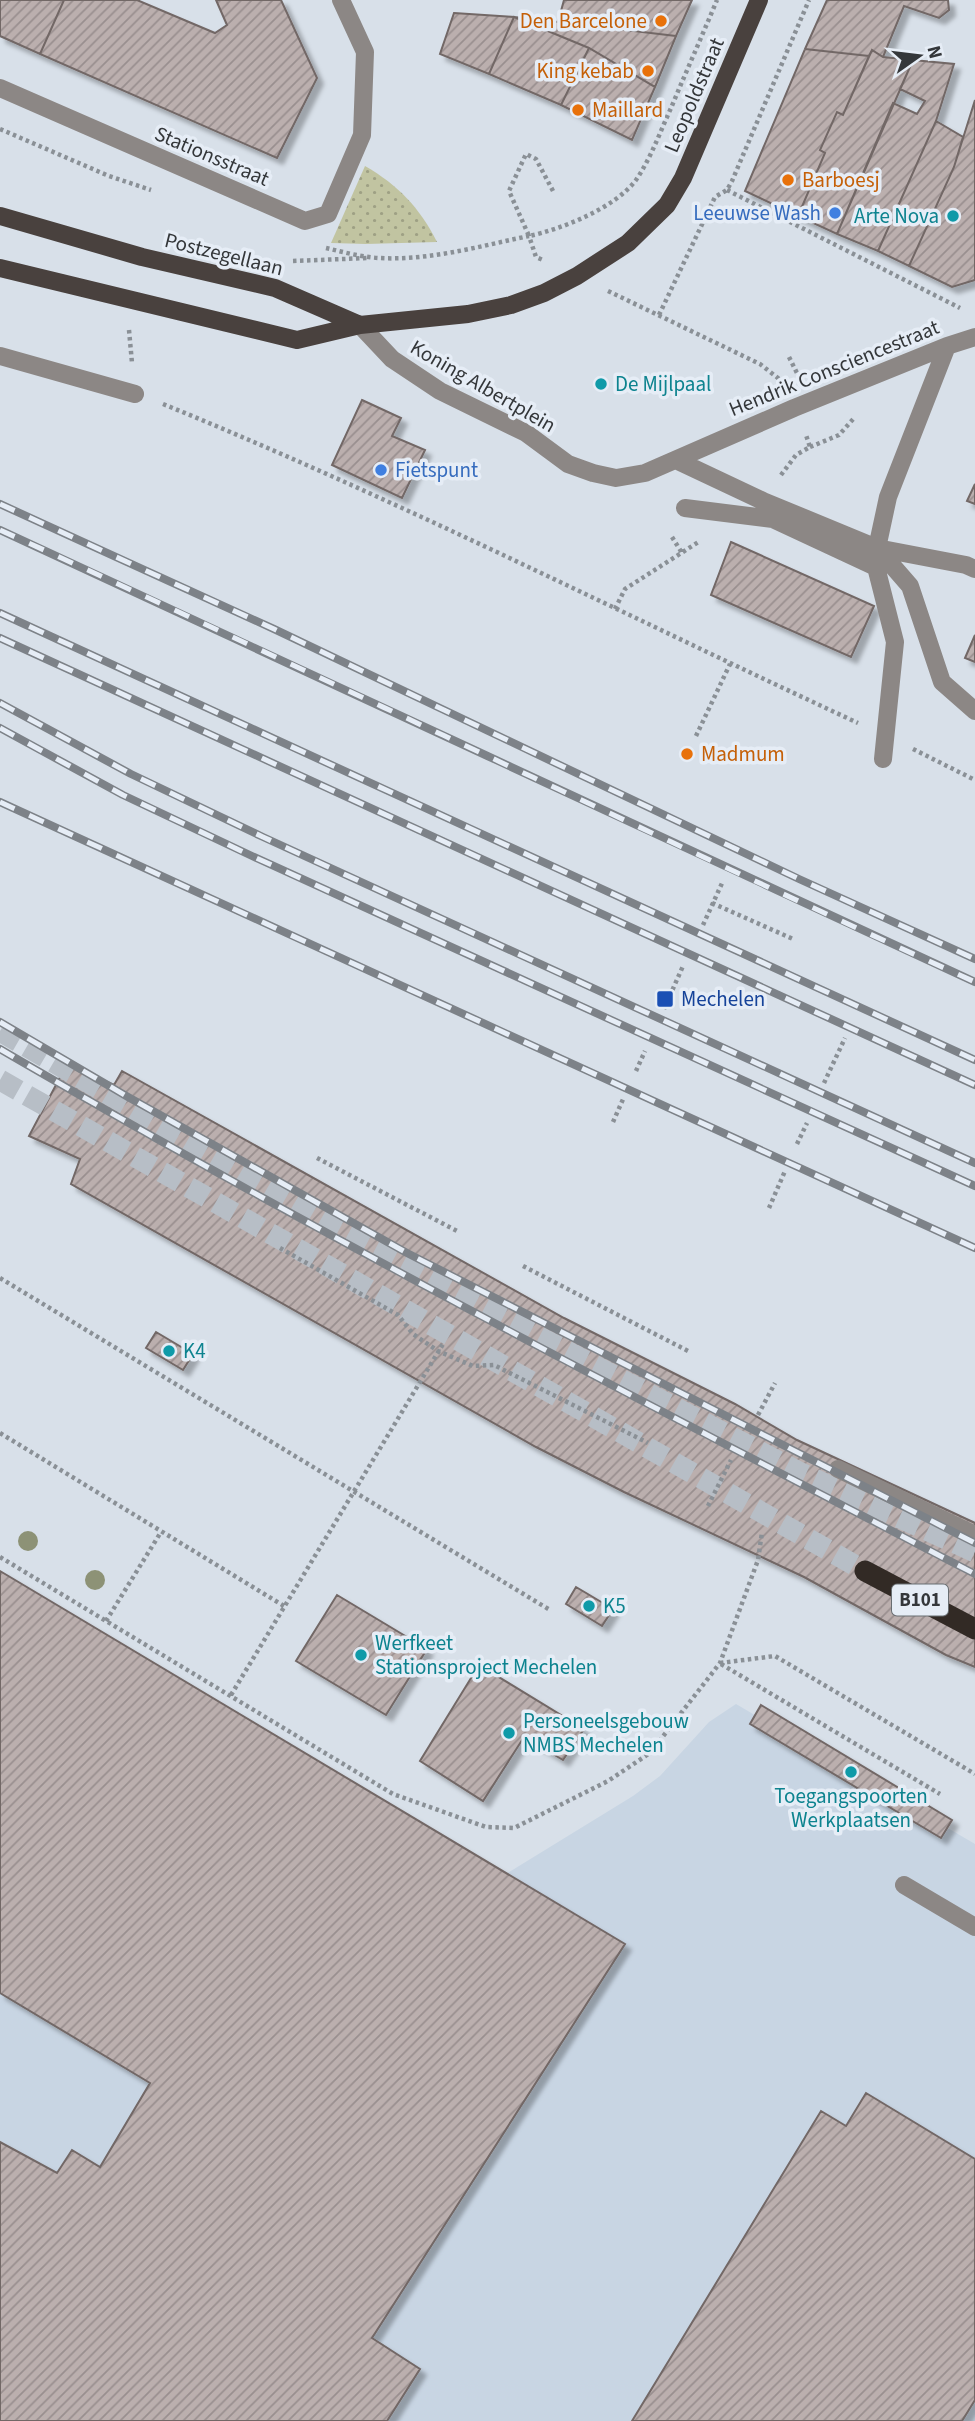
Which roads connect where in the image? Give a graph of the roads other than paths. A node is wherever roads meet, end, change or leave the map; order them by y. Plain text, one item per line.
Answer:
1 (341, 0) edge
2 (760, 0) edge
3 (0, 88) edge
4 (667, 205) joint
5 (0, 216) edge
6 (0, 268) edge
7 (360, 325) junction
8 (975, 337) edge
9 (947, 346) junction
10 (0, 356) edge
11 (135, 394) road end
12 (710, 444) joint
13 (676, 460) junction
14 (685, 508) dead end
15 (877, 548) junction
16 (975, 569) edge
17 (975, 711) edge
18 (883, 760) dead end
19 (838, 1469) dead end
20 (975, 1535) edge
21 (865, 1570) tunnel mouth
22 (975, 1629) edge
23 (904, 1885) dead end
24 (975, 1927) edge

1 - 3 street, Stationsstraat
2 - 4 main road, Leopoldstraat
4 - 7 main road, Koning Albertplein
5 - 7 main road, Postzegellaan
6 - 7 main road
7 - 13 street, Koning Albertplein
8 - 9 street, Hendrik Consciencestraat
9 - 12 street, Hendrik Consciencestraat
9 - 15 street
10 - 11 street
12 - 13 street, Koning Albertplein
13 - 15 street
14 - 18 street
15 - 16 street
15 - 17 street
19 - 20 street
21 - 22 highway, B101
23 - 24 street

